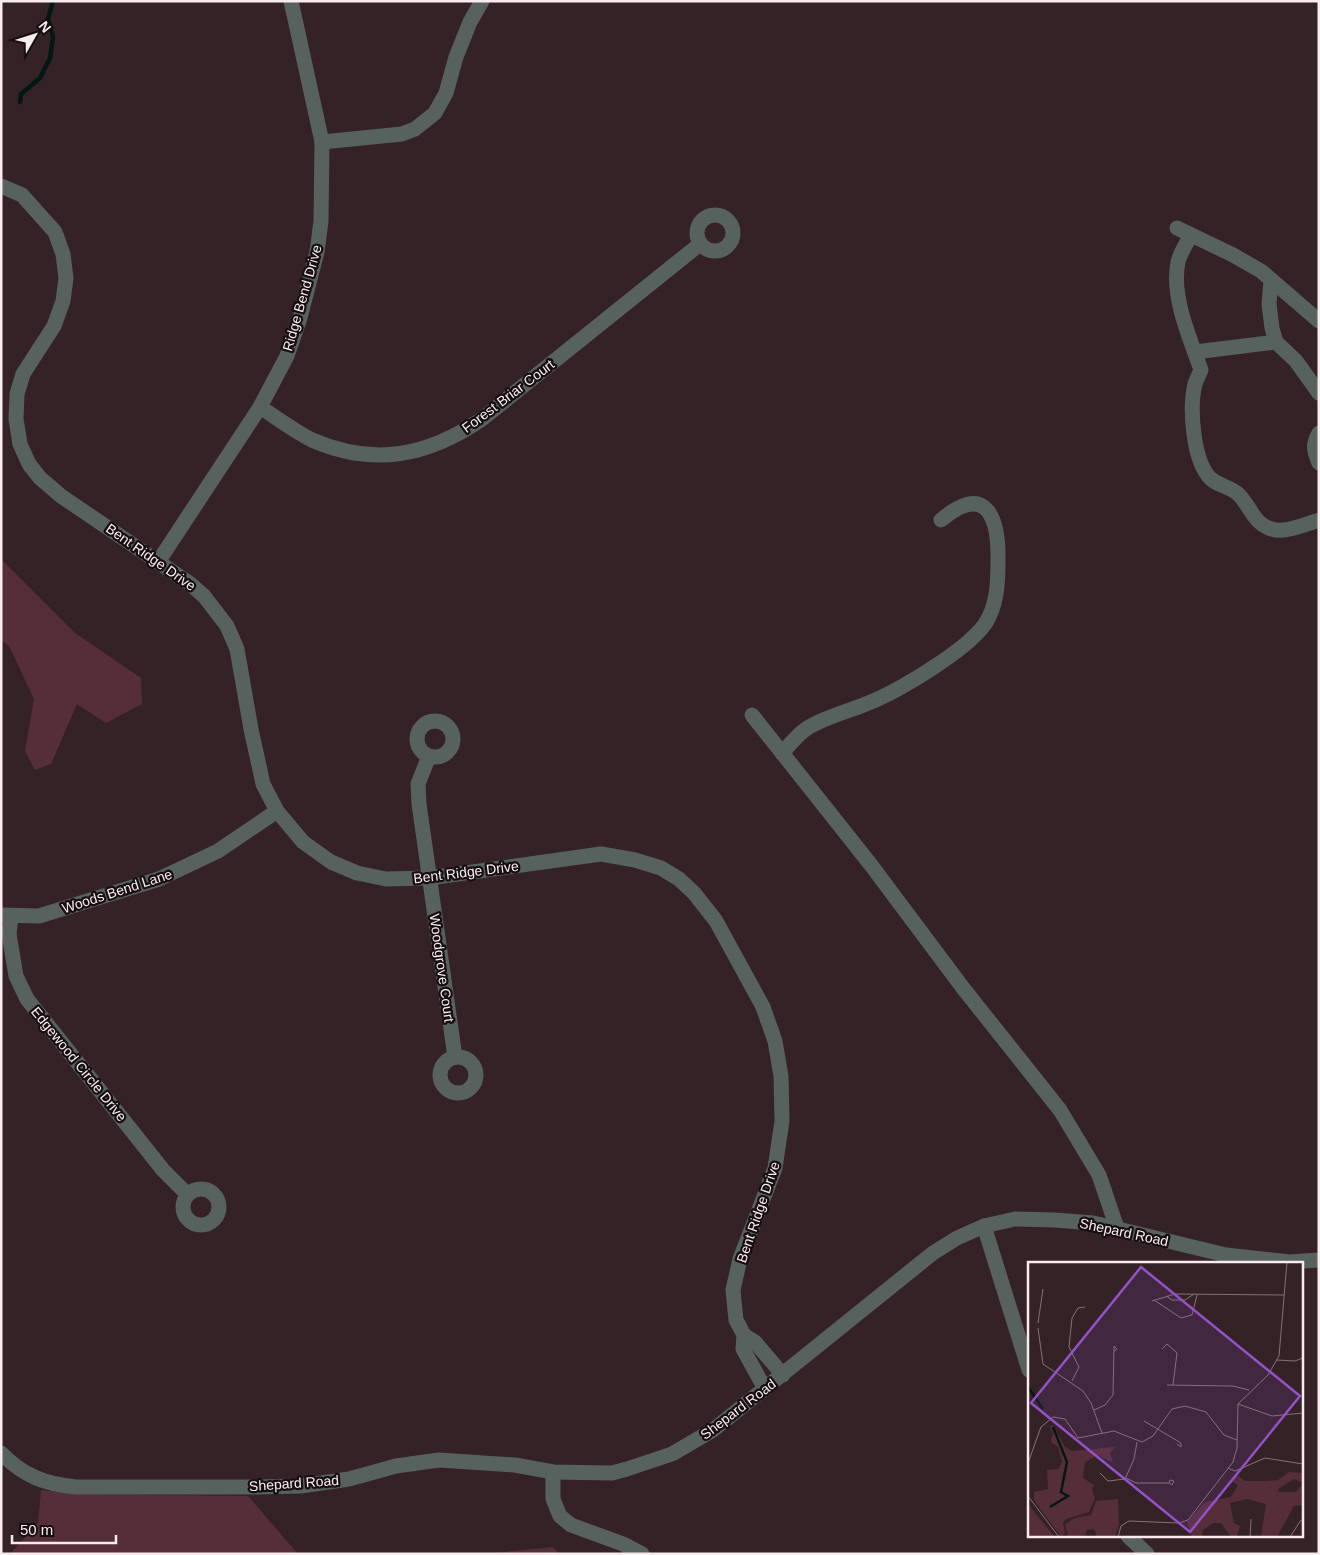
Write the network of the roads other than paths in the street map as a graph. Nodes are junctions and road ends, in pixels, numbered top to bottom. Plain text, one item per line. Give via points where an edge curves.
1 (291, 1) edge
2 (482, 1) edge
3 (322, 142) junction
4 (1, 186) edge
5 (1177, 228) dead end
6 (1191, 235) junction
7 (700, 244) dead end
8 (1271, 280) junction
9 (1319, 321) edge
10 (1276, 342) junction
11 (1195, 352) junction
12 (1319, 393) edge
13 (260, 407) junction
14 (1319, 433) edge
15 (1319, 463) edge
16 (942, 520) dead end
17 (1319, 520) edge
18 (158, 562) junction
19 (752, 715) dead end
20 (782, 753) junction
21 (429, 756) dead end
22 (277, 811) junction
23 (429, 878) junction
24 (6, 916) edge
25 (455, 1057) dead end
26 (187, 1194) dead end
27 (984, 1226) junction
28 (1117, 1228) junction
29 (1319, 1260) edge
30 (744, 1335) junction
31 (1028, 1367) edge
32 (782, 1375) junction
33 (765, 1389) junction
34 (1, 1453) edge
35 (553, 1472) junction
36 (1130, 1538) edge
37 (642, 1554) edge
38 (1147, 1554) edge

1 - 3 street, Ridge Bend Drive
2 - 3 street via 470,22 446,93 435,113 415,129 402,134
3 - 13 street, Ridge Bend Drive via 318,252 287,356
4 - 18 street, Bent Ridge Drive via 22,195 55,232 63,254 66,278 63,301 54,326 23,374 17,394 20,444 40,478 61,496
5 - 6 street
6 - 8 street via 1233,255
6 - 11 street via 1178,260 1176,281 1182,315
7 - 13 street, Forest Briar Court via 482,418 438,444 390,455 339,449 311,439
8 - 9 street
8 - 10 street via 1268,304
10 - 11 street
10 - 12 street via 1296,361
11 - 17 street via 1201,370 1195,384 1193,439 1205,472 1224,488 1238,494 1259,523 1269,530 1282,531
13 - 18 street, Ridge Bend Drive
14 - 15 street via 1314,441
16 - 20 street via 970,504 983,506 994,520 999,550 998,584 992,610 985,623 964,644 922,673 886,695 807,728
18 - 22 street, Bent Ridge Drive via 204,596 227,626 236,649 263,784
19 - 20 street
20 - 28 street via 1060,1110 1099,1175
21 - 23 street, Woodgrove Court via 418,784 418,804
22 - 23 street, Bent Ridge Drive via 303,842 331,862 357,873 386,879
22 - 24 street, Woods Bend Lane via 218,851 159,879 40,916
23 - 25 street, Woodgrove Court
23 - 30 street, Bent Ridge Drive via 601,854 662,868 694,893 716,921 763,1008 775,1041 781,1076 782,1121 775,1168 740,1259 733,1290 736,1320
24 - 26 street, Edgewood Circle Drive via 16,976 26,999 163,1170
27 - 28 street, Shepard Road via 1015,1219 1093,1222
27 - 31 street
27 - 32 street, Shepard Road via 932,1253
28 - 29 street, Shepard Road via 1226,1255 1289,1262
30 - 32 street, Bent Ridge Drive via 755,1342
30 - 33 street, Bent Ridge Drive via 743,1349
32 - 33 street, Shepard Road
33 - 35 street, Shepard Road via 713,1430 672,1454 612,1473
34 - 35 street, Shepard Road via 31,1477 76,1487 301,1486 439,1460 515,1465
35 - 37 street via 552,1499 560,1516 571,1524
36 - 38 street

